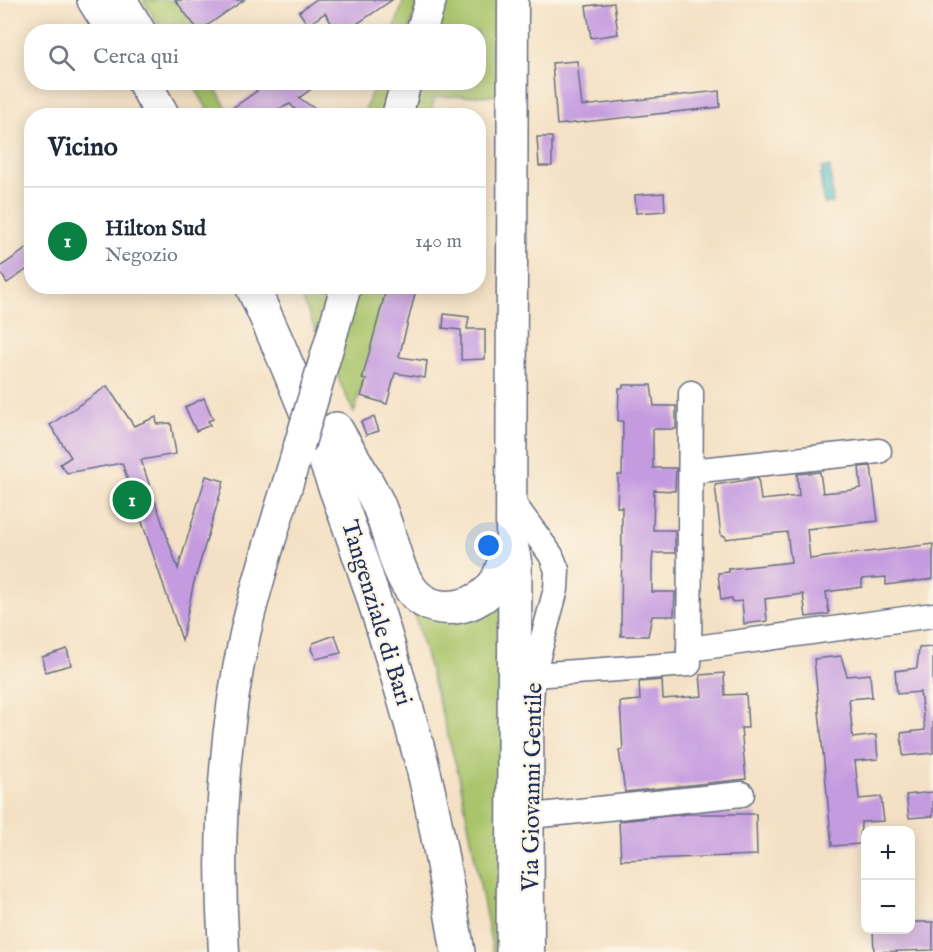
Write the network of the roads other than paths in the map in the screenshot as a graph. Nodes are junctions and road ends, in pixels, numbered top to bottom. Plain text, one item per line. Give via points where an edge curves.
1 (94, 0) edge
2 (120, 0) edge
3 (431, 0) edge
4 (513, 0) edge
5 (109, 24) edge
6 (134, 24) edge
7 (424, 24) edge
8 (148, 90) edge
9 (174, 90) edge
10 (404, 90) edge
11 (159, 108) edge
12 (184, 108) edge
13 (399, 108) edge
14 (255, 294) edge
15 (281, 294) edge
16 (344, 294) edge
17 (691, 393) dead end
18 (336, 429) junction
19 (879, 451) dead end
20 (691, 471) junction
21 (511, 500) junction
22 (511, 543) junction
23 (551, 555) junction
24 (933, 615) edge
25 (689, 649) junction
26 (533, 675) junction
27 (742, 794) dead end
28 (531, 816) junction
29 (224, 952) edge
30 (458, 952) edge
31 (480, 952) edge
32 (513, 952) edge
33 (532, 952) edge

1 - 5 highway
2 - 6 highway
3 - 7 main road
4 - 21 main road
8 - 11 highway
9 - 12 highway
10 - 13 main road
14 - 30 highway, Tangenziale di Bari via 316,436 360,553 421,762
15 - 18 highway, Tangenziale di Bari
16 - 29 main road, bridge via 246,633 228,731 220,834
17 - 20 street
18 - 22 highway via 378,503 406,581 427,604 460,607 481,597 496,582
18 - 31 highway, Tangenziale di Bari via 409,641 465,867
19 - 20 street
20 - 25 street
21 - 22 main road
21 - 23 street
22 - 23 street via 531,545
22 - 32 highway via 515,564
23 - 26 street, Via Giovanni Gentile via 557,570 556,589
24 - 25 street
25 - 26 street via 688,664
26 - 28 street, Via Giovanni Gentile
27 - 28 street
28 - 33 street, Via Giovanni Gentile

